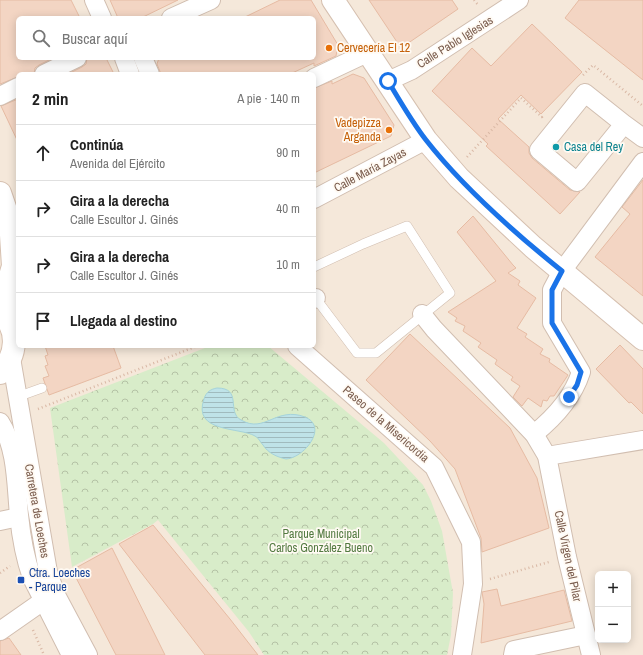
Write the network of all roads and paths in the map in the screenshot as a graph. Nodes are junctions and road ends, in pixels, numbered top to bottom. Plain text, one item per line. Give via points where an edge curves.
1 (94, 0) edge
2 (211, 0) edge
3 (333, 0) edge
4 (519, 0) edge
5 (101, 16) edge
6 (175, 16) edge
7 (368, 53) junction
8 (73, 60) edge
9 (125, 60) edge
10 (144, 60) edge
11 (48, 72) edge
12 (129, 72) edge
13 (149, 72) edge
14 (316, 77) edge
15 (578, 80) dead end
16 (388, 81) junction
17 (16, 88) edge
18 (0, 96) edge
19 (643, 106) edge
20 (547, 111) dead end
21 (635, 132) edge
22 (426, 140) junction
23 (643, 162) edge
24 (459, 178) junction
25 (0, 193) edge
26 (316, 198) edge
27 (0, 224) edge
28 (0, 231) edge
29 (316, 266) edge
30 (562, 271) junction
31 (316, 299) edge
32 (422, 314) junction
33 (4, 317) edge
34 (643, 339) edge
35 (192, 348) edge
36 (299, 348) edge
37 (6, 366) edge
38 (42, 388) dead end
39 (17, 397) junction
40 (20, 414) junction
41 (0, 422) edge
42 (534, 434) junction
43 (643, 440) edge
44 (546, 456) junction
45 (19, 517) junction
46 (0, 521) edge
47 (567, 557) junction
48 (473, 584) junction
49 (43, 601) junction
50 (26, 613) junction
51 (0, 631) edge
52 (586, 635) junction
53 (44, 655) edge
54 (71, 655) edge
55 (88, 655) edge
56 (462, 655) edge
57 (513, 655) edge
58 (591, 655) edge

1 - 5 street
2 - 6 street
3 - 7 street
4 - 16 street, Calle Pablo Iglesias via 418,66
7 - 14 street
7 - 16 street
8 - 11 street
9 - 12 street
10 - 13 street
15 - 19 path via 593,65
16 - 22 street
17 - 18 street
20 - 24 path via 542,117 521,98 464,161
21 - 21 street via 577,182 539,150 585,93
22 - 24 street
22 - 26 street, Calle María Zayas
23 - 30 street
24 - 30 street via 532,247
25 - 33 street via 10,222 13,266
27 - 28 street
29 - 32 lane via 407,226 450,293
30 - 34 street
30 - 42 street via 552,290 552,323 581,372 577,385 569,397 549,422
31 - 32 lane via 357,352 376,353
32 - 42 street, Calle Virgen del Pilar
33 - 37 street via 15,340
35 - 40 path via 43,408
36 - 48 street, Paseo de la Misericordia via 434,467 471,542
37 - 39 street, Carretera de Loeches
38 - 39 lane
39 - 40 street, Carretera de Loeches
40 - 55 street, Carretera de Loeches via 48,572 56,595
41 - 45 street, Carretera de Loeches via 9,442
42 - 44 street, Calle Virgen del Pilar
43 - 44 street
44 - 47 street, Calle Virgen del Pilar
45 - 46 street
45 - 49 street, Carretera de Loeches via 28,567
47 - 48 path
47 - 52 street, Calle Virgen del Pilar
48 - 56 street, Paseo de la Misericordia
49 - 50 street
49 - 54 street, Carretera de Loeches
50 - 51 street
50 - 53 path
52 - 57 street via 514,650
52 - 58 street, Calle Virgen del Pilar

